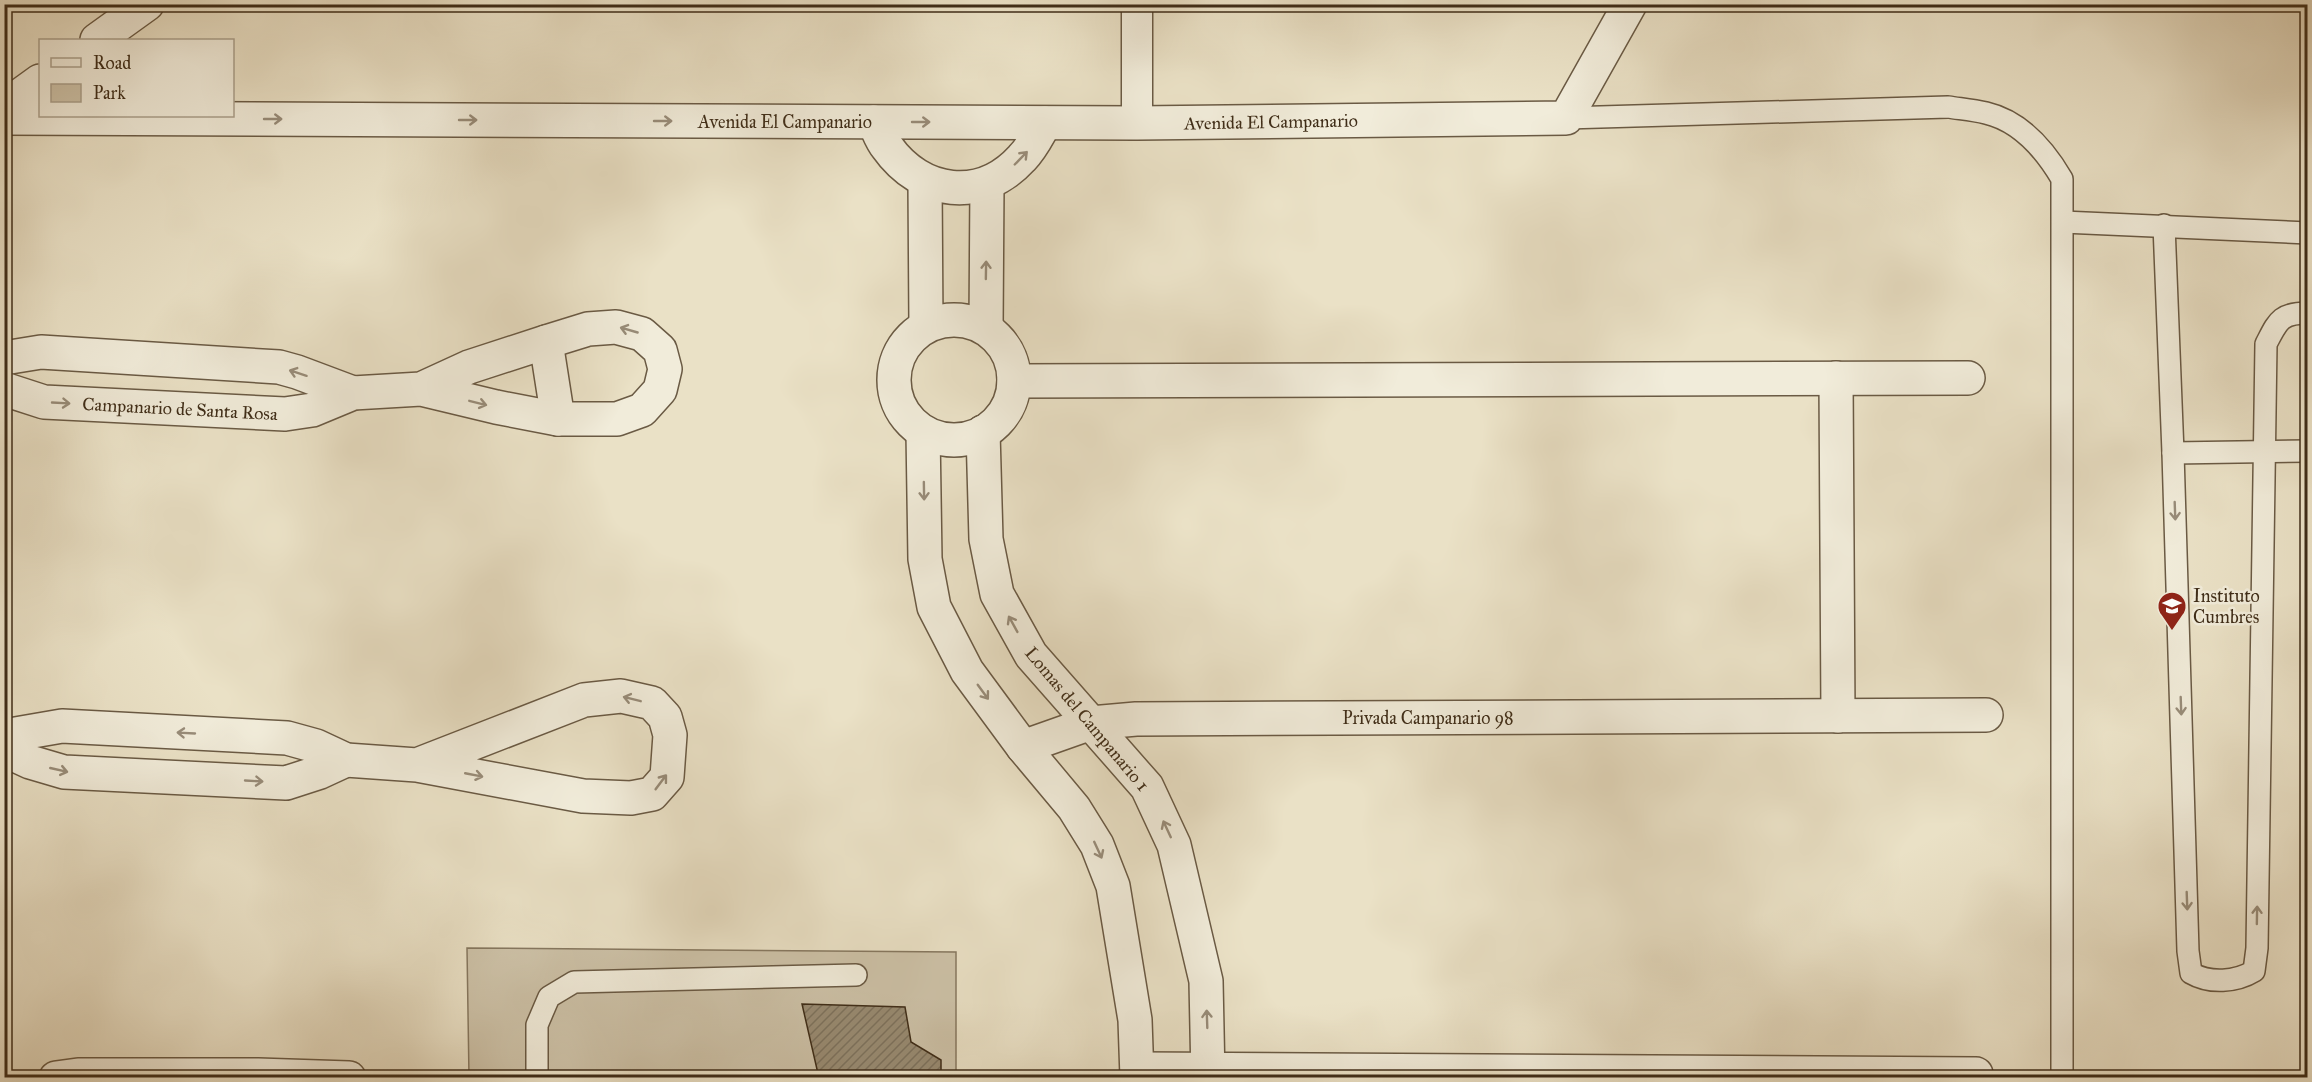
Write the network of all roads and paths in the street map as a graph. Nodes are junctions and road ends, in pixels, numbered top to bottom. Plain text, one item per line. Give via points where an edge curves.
1 (147, 4) edge
2 (1137, 4) edge
3 (1630, 4) edge
4 (98, 39) edge
5 (39, 82) edge
6 (4, 107) edge
7 (4, 118) edge
8 (1566, 118) junction
9 (874, 122) junction
10 (1045, 123) junction
11 (1137, 123) junction
12 (925, 182) junction
13 (987, 184) junction
14 (2063, 222) junction
15 (2164, 225) junction
16 (2307, 233) edge
17 (2307, 313) edge
18 (926, 326) junction
19 (986, 328) junction
20 (546, 342) junction
21 (4, 358) edge
22 (1836, 378) junction
23 (1968, 378) dead end
24 (1014, 381) junction
25 (4, 389) edge
26 (421, 389) junction
27 (353, 393) junction
28 (558, 419) junction
29 (923, 432) junction
30 (983, 432) junction
31 (2264, 451) junction
32 (2307, 451) edge
33 (2173, 453) junction
34 (1986, 715) dead end
35 (1838, 716) junction
36 (1091, 723) junction
37 (4, 736) edge
38 (1023, 747) junction
39 (4, 750) edge
40 (346, 759) junction
41 (417, 765) junction
42 (856, 975) dead end
43 (1137, 1073) edge
44 (1208, 1074) edge
45 (1976, 1074) dead end
46 (1841, 1075) edge
47 (56, 1077) edge
48 (349, 1077) edge
49 (537, 1077) edge
50 (2062, 1077) edge

1 - 4 street
2 - 11 street
3 - 8 street
5 - 6 street
7 -> 9 street, Avenida El Campanario
8 - 11 street, Avenida El Campanario
8 - 14 lane via 1948,107 1988,113 2031,138 2049,157 2062,179
9 -> 10 street, Avenida El Campanario
9 - 12 street via 886,146 903,166
10 - 11 street, Avenida El Campanario
13 -> 10 street via 1022,159
12 - 13 street via 966,188
12 - 18 street
19 -> 13 street
14 - 15 lane
14 - 50 lane
15 - 16 lane
15 - 33 lane
17 - 31 lane via 2292,313 2278,320 2266,344
18 - 19 street via 946,320 967,320
18 - 29 street via 906,342 895,365 894,391 904,414
19 - 24 street via 1005,348
20 - 26 street, Campanario de Santa Rosa via 469,367
20 - 28 street
28 -> 20 street, Campanario de Santa Rosa via 617,420 642,410 660,390 666,369 660,350 642,334 616,327 588,329
27 -> 21 street, Campanario de Santa Rosa via 279,367 41,352
22 - 23 street
22 - 24 street
22 - 35 street
24 - 30 street via 1010,401 1000,419
25 -> 27 street, Campanario de Santa Rosa via 44,402 285,414 312,410
26 - 27 street, Campanario de Santa Rosa
26 -> 28 street, Campanario de Santa Rosa
29 - 30 street via 953,440
29 -> 38 street via 925,559 934,607 967,671
36 -> 30 street, Lomas del Campanario 1 via 1031,655 997,594 986,539
31 - 32 lane
31 - 33 lane
33 -> 31 lane via 2188,951 2191,973 2203,980 2242,978 2254,971
34 - 35 street, Privada Campanario 98
35 - 36 street, Privada Campanario 98 via 1148,719
36 - 38 street, Privada Campanario 98
44 -> 36 street, Lomas del Campanario 1 via 1206,981 1174,845 1147,788
40 -> 37 street via 287,738 62,726
38 -> 43 street via 1074,808 1097,845 1113,886 1134,1020
39 -> 40 street via 64,772 286,783
40 - 41 street
41 -> 41 street via 583,796 631,798 652,794 667,777 670,735 665,717 652,704 621,696 584,700
42 - 49 lane via 574,982 549,997 537,1025
43 - 44 street
44 - 46 street
45 - 46 street
47 - 48 street

